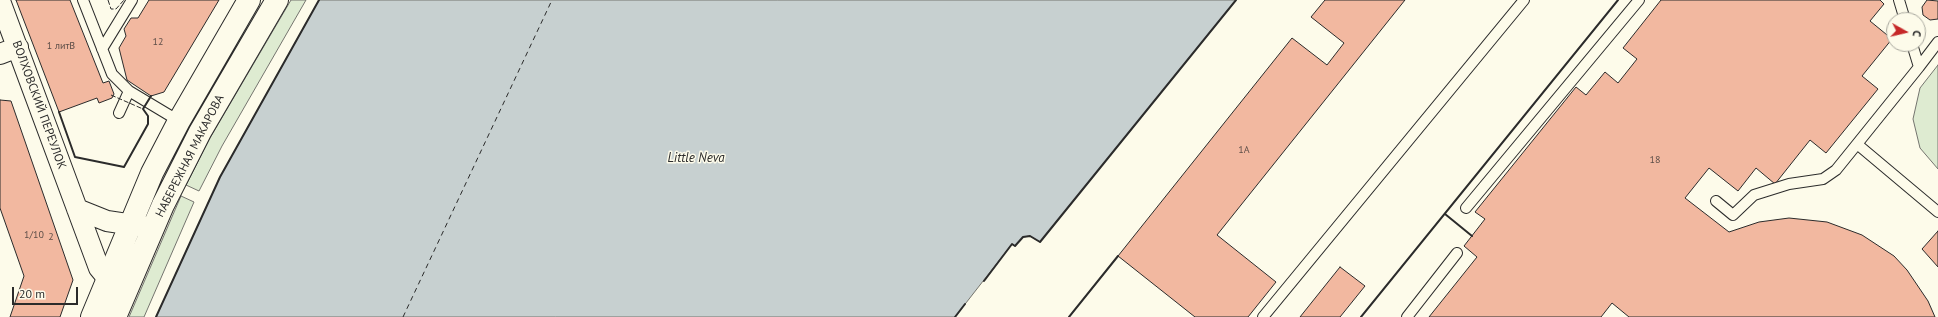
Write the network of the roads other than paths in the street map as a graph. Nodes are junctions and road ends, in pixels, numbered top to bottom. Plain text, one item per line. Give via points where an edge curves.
1 (84, 0) edge
2 (132, 0) edge
3 (249, 0) edge
4 (277, 0) edge
5 (1524, 0) edge
6 (1639, 0) edge
7 (1899, 0) edge
8 (0, 1) edge
9 (1903, 12) edge
10 (1938, 42) edge
11 (102, 49) junction
12 (9, 50) edge
13 (1914, 52) edge
14 (1919, 67) junction
15 (129, 91) junction
16 (119, 113) dead end
17 (179, 121) junction
18 (1857, 144) junction
19 (1716, 201) dead end
20 (1466, 208) dead end
21 (77, 210) junction
22 (1938, 212) edge
23 (130, 225) junction
24 (154, 228) junction
25 (1457, 253) dead end
26 (108, 279) junction
27 (92, 317) edge
28 (115, 317) edge
29 (1263, 317) edge
30 (1407, 317) edge

1 - 11 lane
2 - 11 lane
3 - 17 main road, НАБЕРЕЖНАЯ МАКАРОВА
4 - 24 main road, НАБЕРЕЖНАЯ МАКАРОВА via 200,132
5 - 29 lane
6 - 20 lane
7 - 9 lane
8 - 12 street, ВОЛХОВСКИЙ ПЕРЕУЛОК
10 - 14 lane
11 - 15 lane via 112,74
12 - 21 street, ВОЛХОВСКИЙ ПЕРЕУЛОК
13 - 14 lane
14 - 18 lane
15 - 16 lane
15 - 17 lane
17 - 23 main road, НАБЕРЕЖНАЯ МАКАРОВА via 152,173
18 - 19 lane via 1836,170 1823,179 1788,184 1754,196 1734,215
18 - 22 lane
21 - 23 street via 107,221
21 - 26 street, ВОЛХОВСКИЙ ПЕРЕУЛОК via 99,268
23 - 24 street
23 - 26 main road, НАБЕРЕЖНАЯ МАКАРОВА
24 - 28 main road, НАБЕРЕЖНАЯ МАКАРОВА
25 - 30 lane
26 - 27 main road, НАБЕРЕЖНАЯ МАКАРОВА

